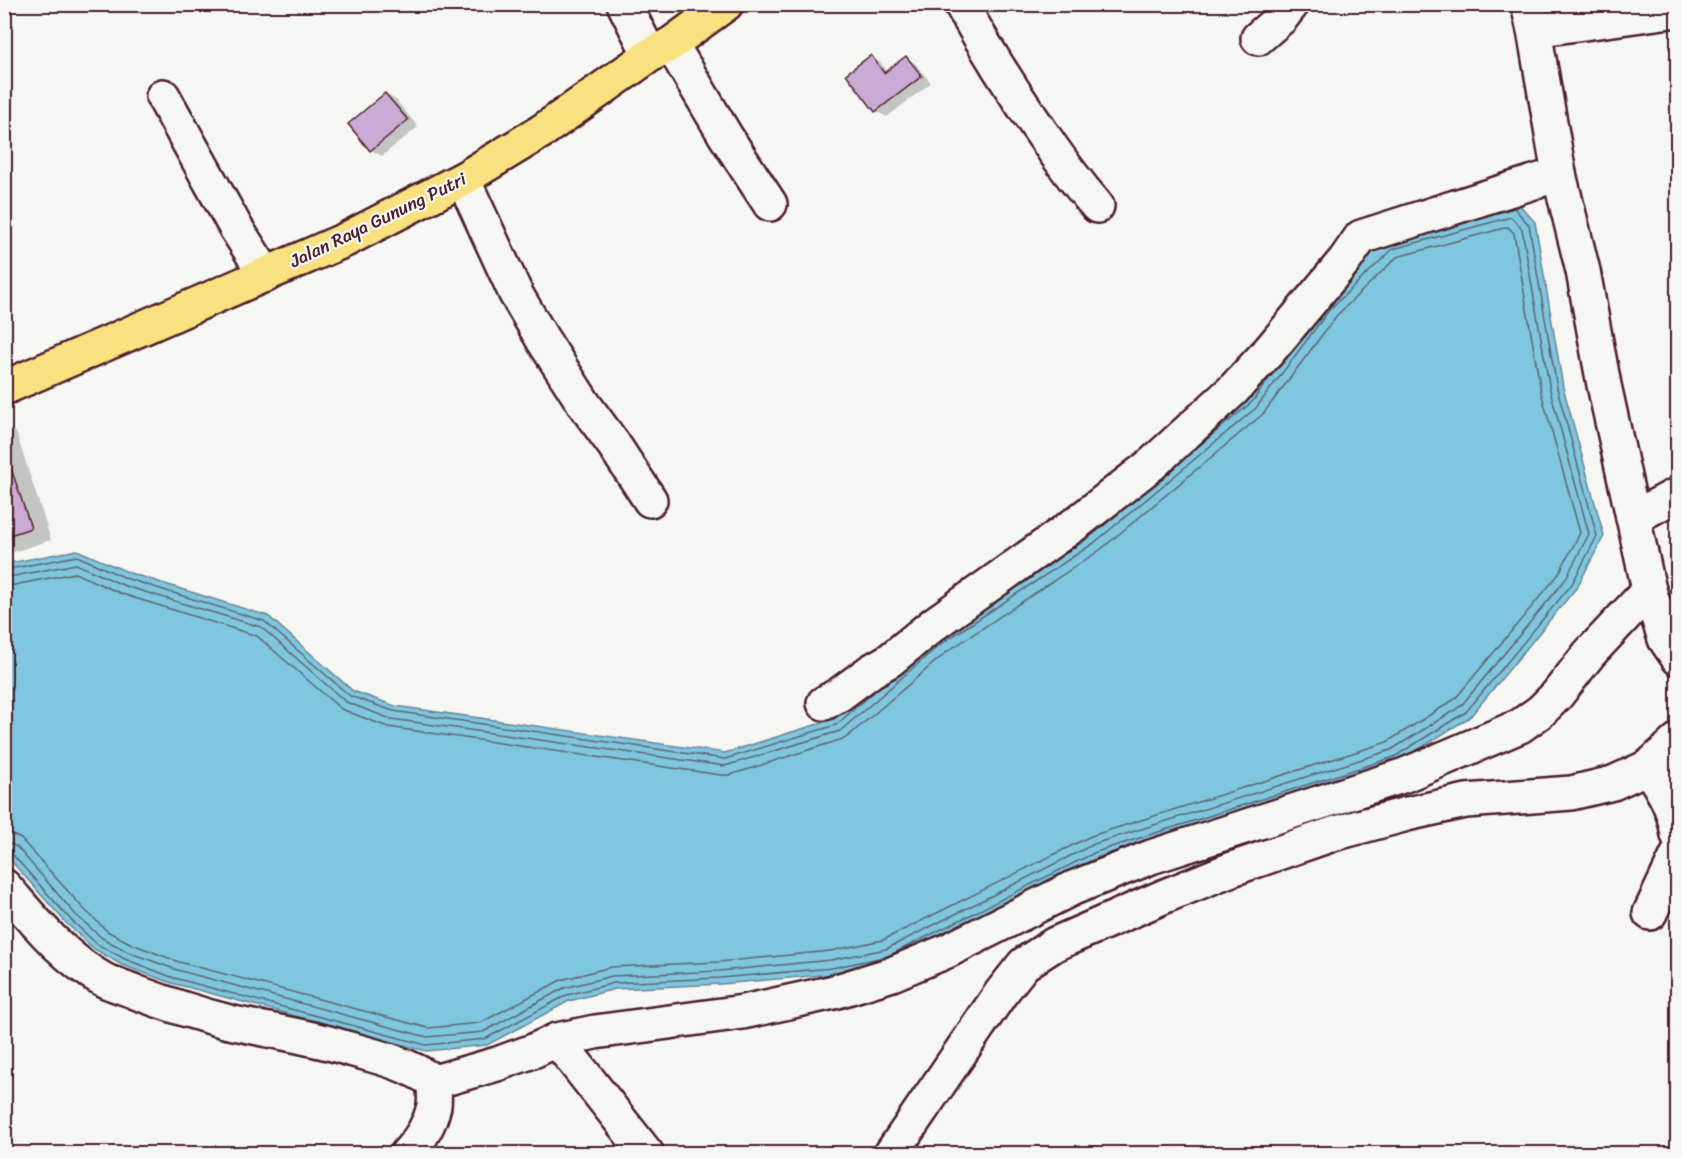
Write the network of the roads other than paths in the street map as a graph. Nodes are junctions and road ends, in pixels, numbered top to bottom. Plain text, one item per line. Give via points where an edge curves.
1 (624, 4) edge
2 (726, 4) edge
3 (961, 4) edge
4 (1292, 4) edge
5 (1677, 10) edge
6 (1531, 17) edge
7 (1258, 38) dead end
8 (660, 49) junction
9 (163, 96) dead end
10 (1559, 174) junction
11 (463, 179) junction
12 (770, 204) dead end
13 (1097, 206) dead end
14 (266, 275) junction
15 (5, 386) edge
16 (1677, 494) edge
17 (650, 500) dead end
18 (1633, 518) junction
19 (1649, 590) junction
20 (1673, 646) edge
21 (824, 703) dead end
22 (1677, 740) edge
23 (1648, 767) junction
24 (1677, 835) edge
25 (1677, 854) edge
26 (4, 886) edge
27 (1650, 913) dead end
28 (557, 1040) junction
29 (434, 1082) junction
30 (407, 1154) edge
31 (647, 1154) edge
32 (891, 1154) edge

1 - 8 street
2 - 8 main road, Jalan Raya Gunung Putri
3 - 13 street via 1024,108
4 - 7 street
5 - 6 street
6 - 10 street
8 - 11 main road, Jalan Raya Gunung Putri via 542,131
8 - 12 street via 725,135
9 - 14 street
10 - 18 street via 1583,271
10 - 21 street via 1361,237 1233,390 1152,464 890,660
11 - 14 main road, Jalan Raya Gunung Putri via 345,240
11 - 17 street via 516,294
14 - 15 main road, Jalan Raya Gunung Putri
16 - 18 street
18 - 19 street
19 - 20 street
19 - 28 street via 1541,711 1520,726 1405,776 1151,857 1073,888 947,951 834,992 743,1012
22 - 23 street
23 - 24 street via 1667,796
23 - 32 street via 1612,783 1571,793 1466,801 1334,834 1232,869 1055,944 1024,964 1001,993
25 - 27 street
26 - 29 street via 48,936 104,980 198,1013 381,1058
28 - 29 street via 497,1064
28 - 31 street
29 - 30 street via 434,1106 428,1124

